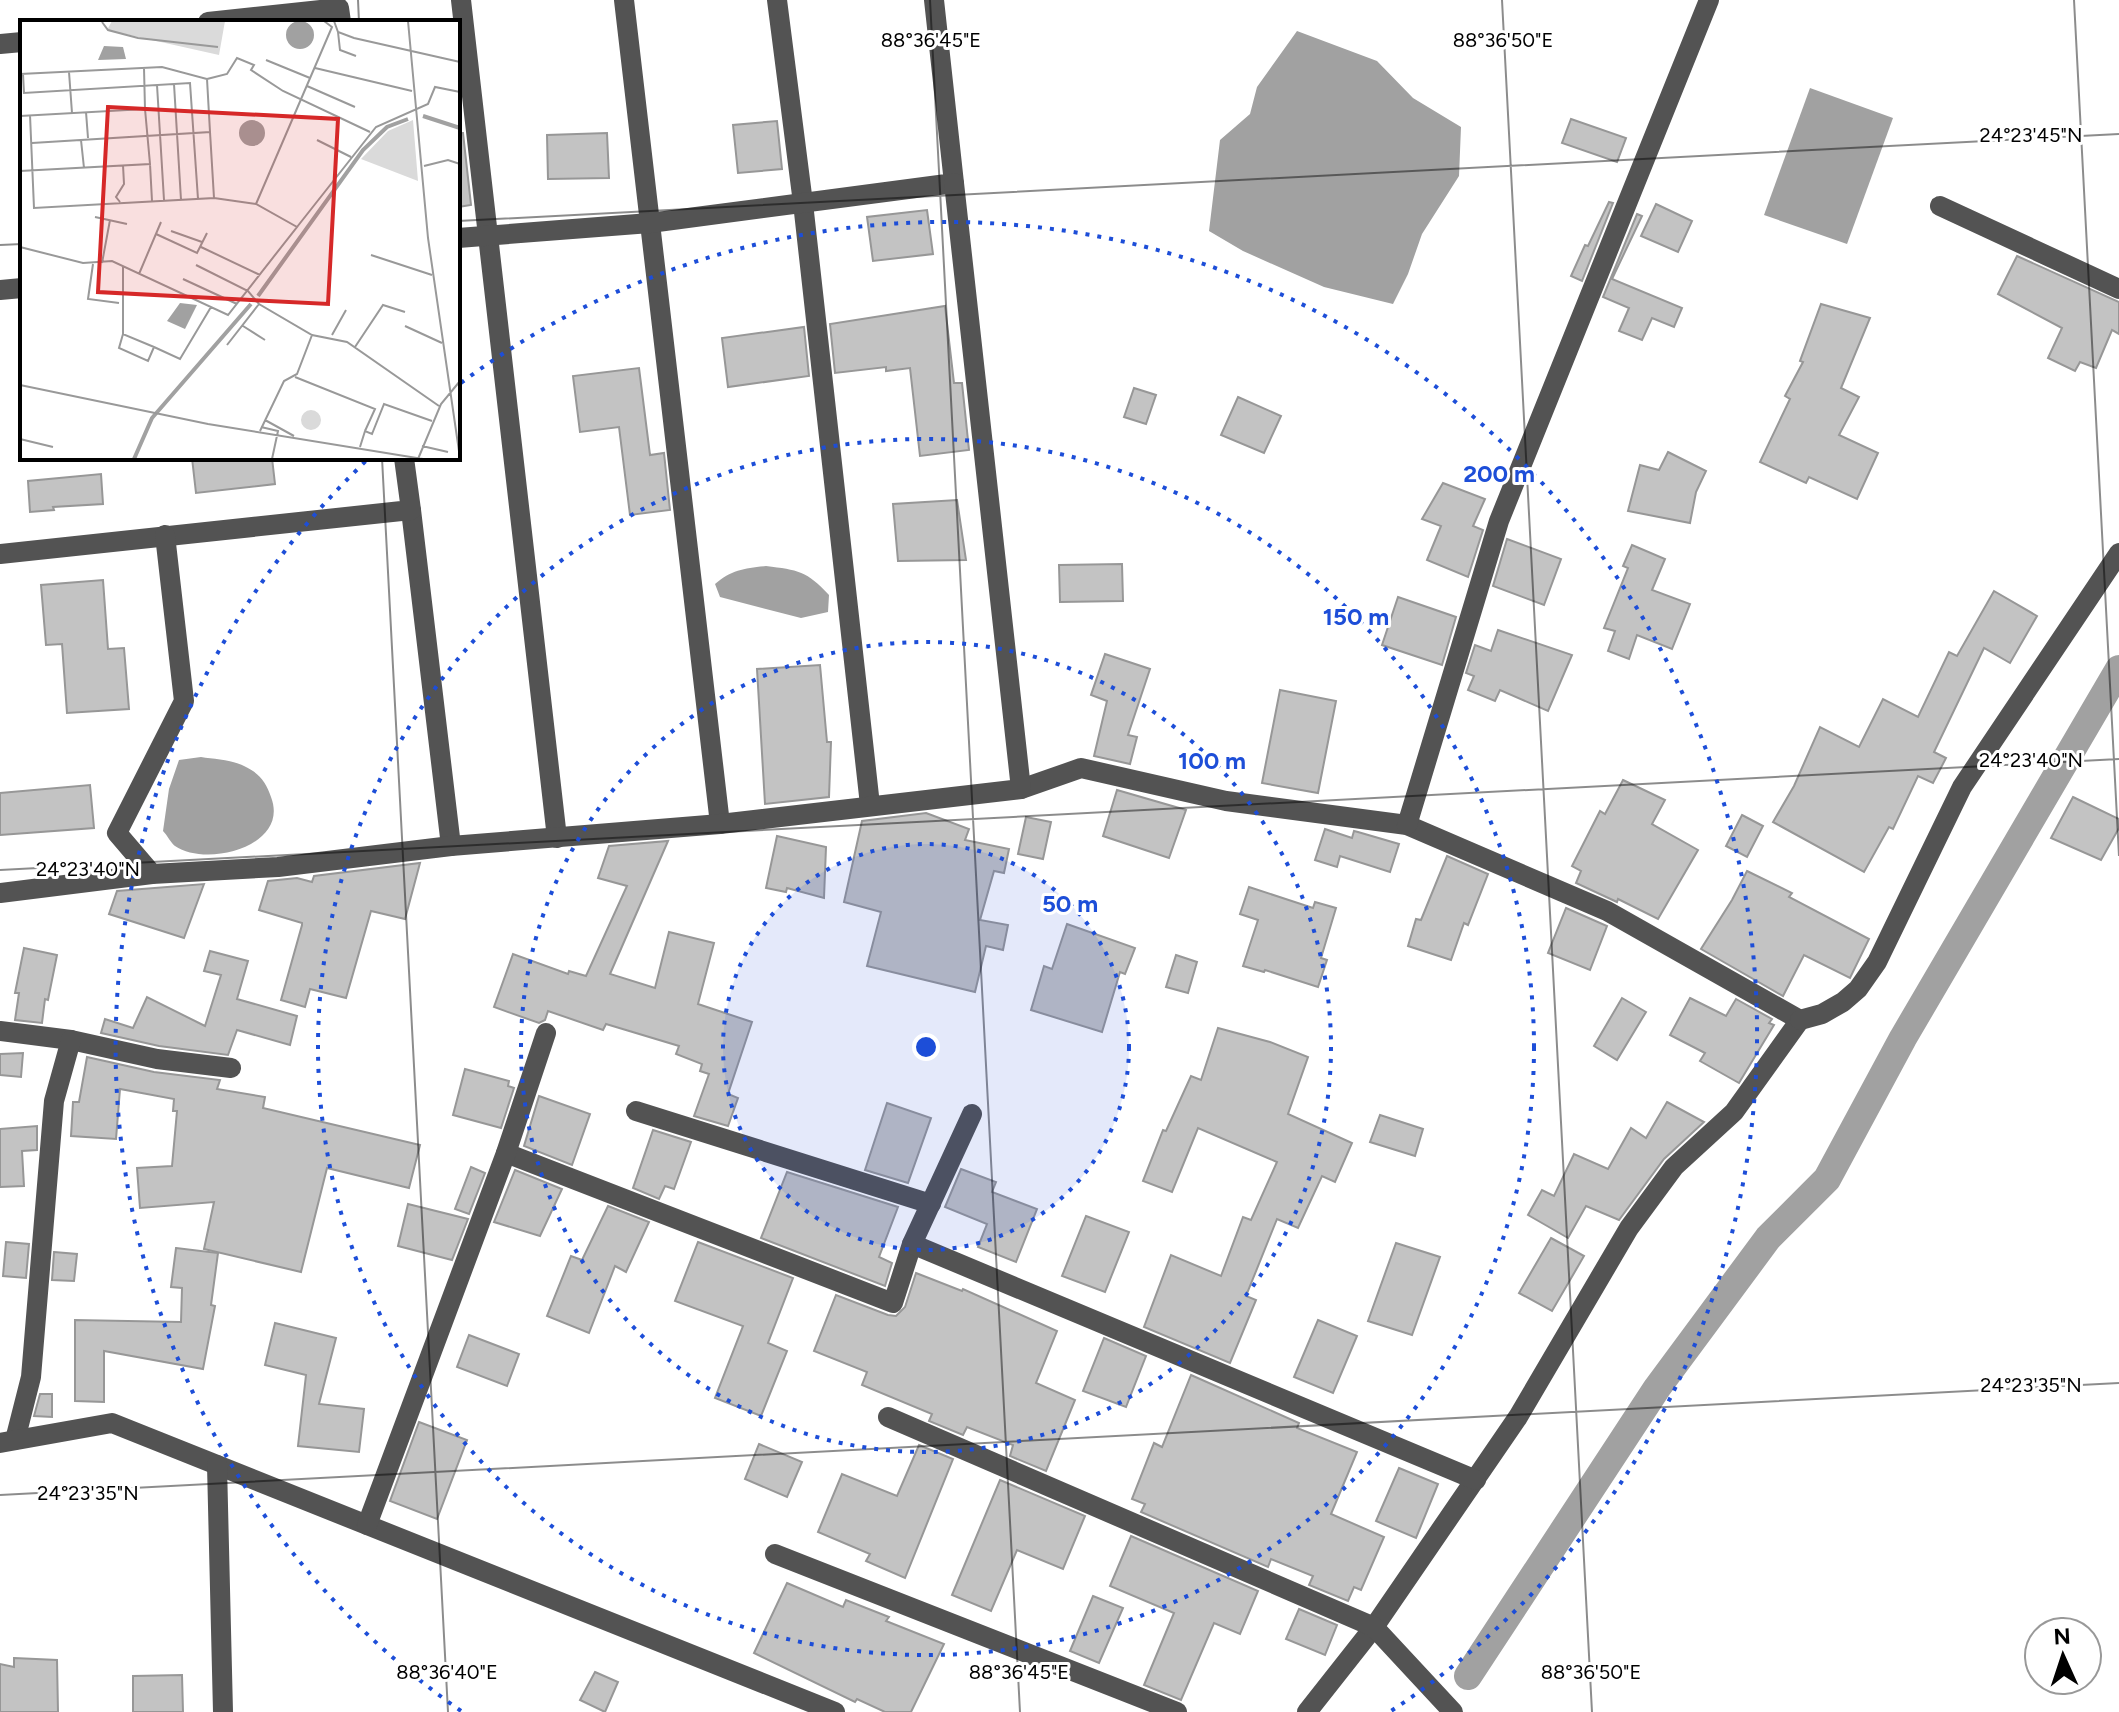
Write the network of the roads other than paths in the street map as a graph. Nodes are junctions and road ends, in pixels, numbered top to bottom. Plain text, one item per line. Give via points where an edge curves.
1 (461, 0) edge
2 (624, 0) edge
3 (777, 0) edge
4 (934, 0) edge
5 (1709, 0) edge
6 (339, 10) edge
7 (230, 20) edge
8 (20, 42) edge
9 (0, 44) edge
10 (954, 183) junction
11 (803, 203) junction
12 (1940, 206) dead end
13 (650, 223) junction
14 (488, 235) junction
15 (460, 238) edge
16 (20, 288) edge
17 (2119, 289) edge
18 (0, 290) edge
19 (404, 460) edge
20 (411, 510) junction
21 (165, 535) junction
22 (2119, 553) edge
23 (0, 554) edge
24 (1021, 789) junction
25 (870, 805) junction
26 (720, 824) junction
27 (1407, 825) junction
28 (557, 838) junction
29 (451, 846) junction
30 (152, 874) junction
31 (0, 893) edge
32 (1800, 1020) junction
33 (0, 1031) edge
34 (546, 1033) dead end
35 (71, 1040) junction
36 (231, 1068) dead end
37 (636, 1111) dead end
38 (972, 1114) dead end
39 (506, 1153) junction
40 (931, 1204) junction
41 (912, 1244) junction
42 (888, 1417) dead end
43 (8, 1442) edge
44 (217, 1465) junction
45 (1476, 1480) junction
46 (367, 1525) junction
47 (775, 1554) dead end
48 (1374, 1627) junction
49 (223, 1712) edge
50 (835, 1712) edge
51 (1177, 1712) edge
52 (1307, 1712) edge
53 (1453, 1712) edge

1 - 14 street
2 - 13 street
3 - 11 street
4 - 10 street
5 - 27 street via 1499,521
6 - 7 street
8 - 9 street
10 - 11 street
10 - 24 street
11 - 13 street
11 - 25 street
12 - 17 street
13 - 14 street
13 - 26 street
14 - 15 street
14 - 28 street
16 - 18 street
19 - 20 street
20 - 21 street
20 - 29 street
21 - 23 street
21 - 30 street via 184,701 117,833
22 - 32 street via 1962,787 1877,962 1843,1002
24 - 25 street
24 - 27 street via 1081,768 1226,801
25 - 26 street
26 - 28 street
27 - 32 street via 1607,911
28 - 29 street
29 - 30 street via 278,867
30 - 31 street
32 - 45 street via 1734,1112 1674,1167 1629,1228
33 - 35 street
34 - 39 street
35 - 36 street
35 - 43 street via 54,1101 31,1377
37 - 40 street
38 - 40 street
39 - 41 street via 893,1303
39 - 46 street
40 - 41 street
41 - 45 street
42 - 48 street
43 - 44 street via 112,1423
44 - 46 street
44 - 49 street
45 - 48 street
46 - 50 street
47 - 51 street
48 - 52 street
48 - 53 street

